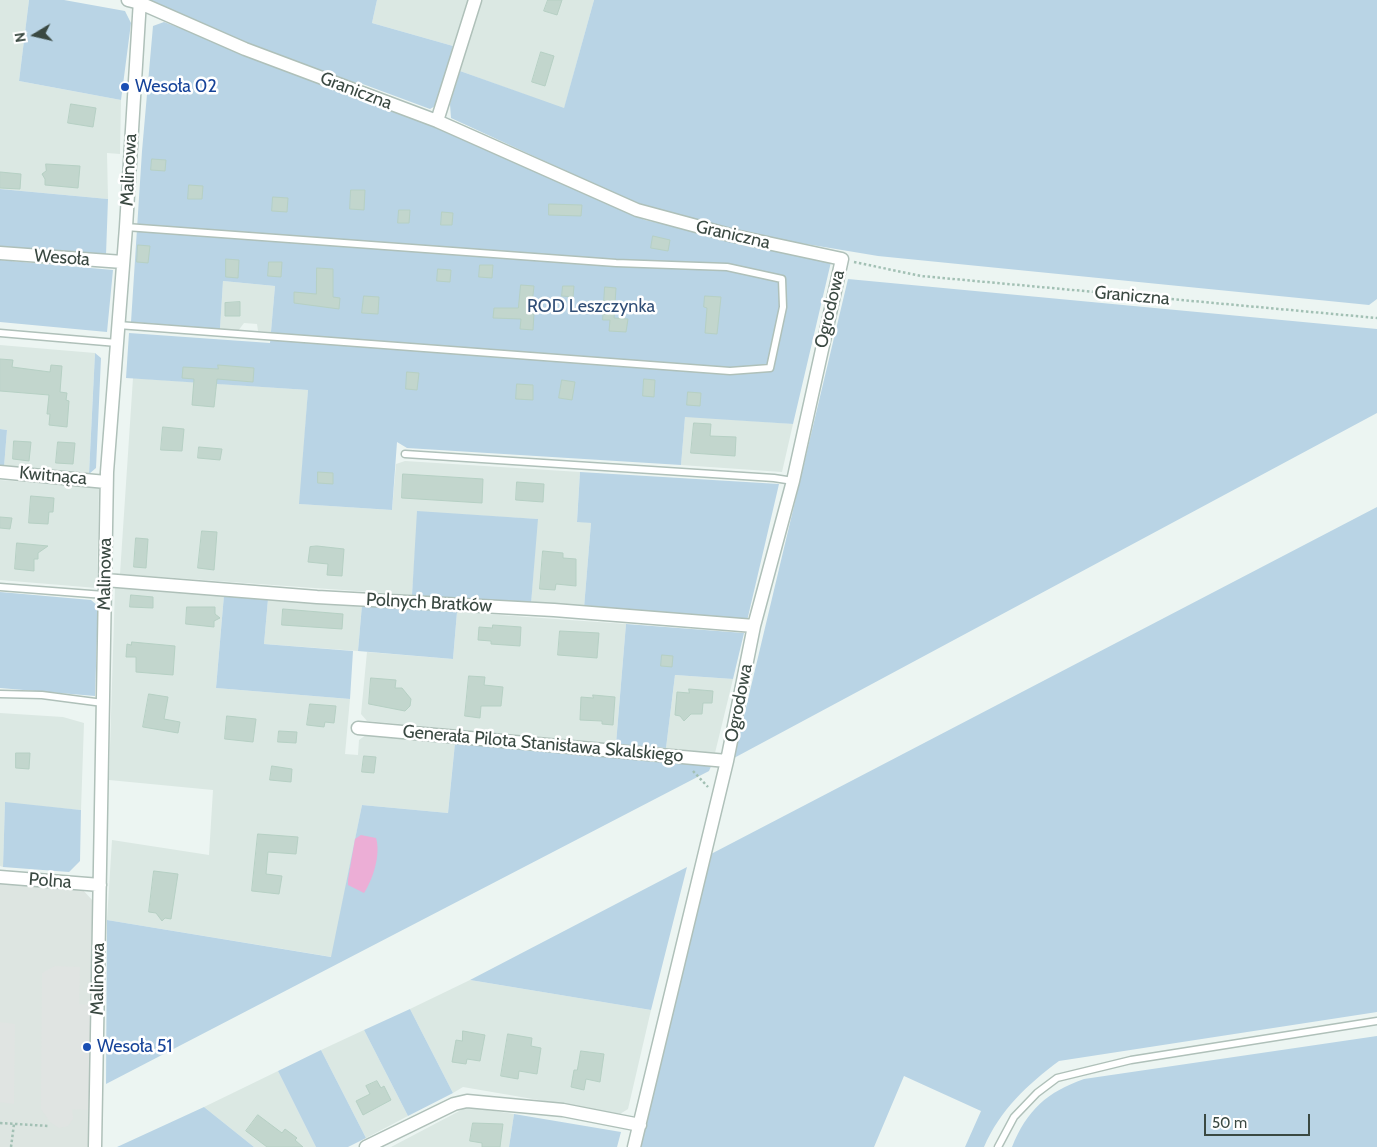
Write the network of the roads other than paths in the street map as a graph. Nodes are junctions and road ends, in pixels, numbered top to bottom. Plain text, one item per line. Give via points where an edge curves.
1 (475, 0) edge
2 (136, 1) edge
3 (437, 121) junction
4 (126, 227) junction
5 (0, 253) edge
6 (842, 259) joint
7 (123, 262) junction
8 (118, 325) junction
9 (0, 333) edge
10 (117, 343) junction
11 (404, 454) dead end
12 (0, 472) edge
13 (793, 481) junction
14 (106, 482) junction
15 (104, 580) junction
16 (0, 587) edge
17 (104, 595) junction
18 (754, 626) junction
19 (0, 694) edge
20 (103, 703) junction
21 (358, 728) dead end
22 (727, 761) junction
23 (0, 877) edge
24 (100, 885) junction
25 (1377, 1021) edge
26 (640, 1126) junction
27 (95, 1147) edge
28 (366, 1147) edge
29 (634, 1147) edge
30 (998, 1147) edge

1 - 3 street
2 - 3 street, Graniczna via 245,49
2 - 4 street, Malinowa
3 - 6 street, Graniczna via 637,210 730,235
4 - 7 street, Malinowa
4 - 8 lane via 606,262 727,267 782,279 783,307 770,368 730,370
5 - 7 street, Wesoła
6 - 13 street, Ogrodowa
7 - 8 street, Malinowa
8 - 10 street, Malinowa
9 - 10 lane
10 - 14 street, Malinowa
11 - 13 lane
12 - 14 street, Kwitnąca
13 - 18 street, Ogrodowa
14 - 15 street, Malinowa
15 - 17 street, Malinowa
15 - 18 street, Polnych Bratków
16 - 17 lane
17 - 20 street, Malinowa
18 - 22 street, Ogrodowa
19 - 20 lane via 42,695
20 - 24 street, Malinowa
21 - 22 street, Generała Pilota Stanisława Skalskiego
22 - 26 street, Ogrodowa
23 - 24 street, Polna
24 - 27 street, Malinowa
25 - 30 lane via 1131,1060 1057,1078 1014,1117
26 - 28 street via 563,1110 467,1101 454,1104
26 - 29 street, Ogrodowa

